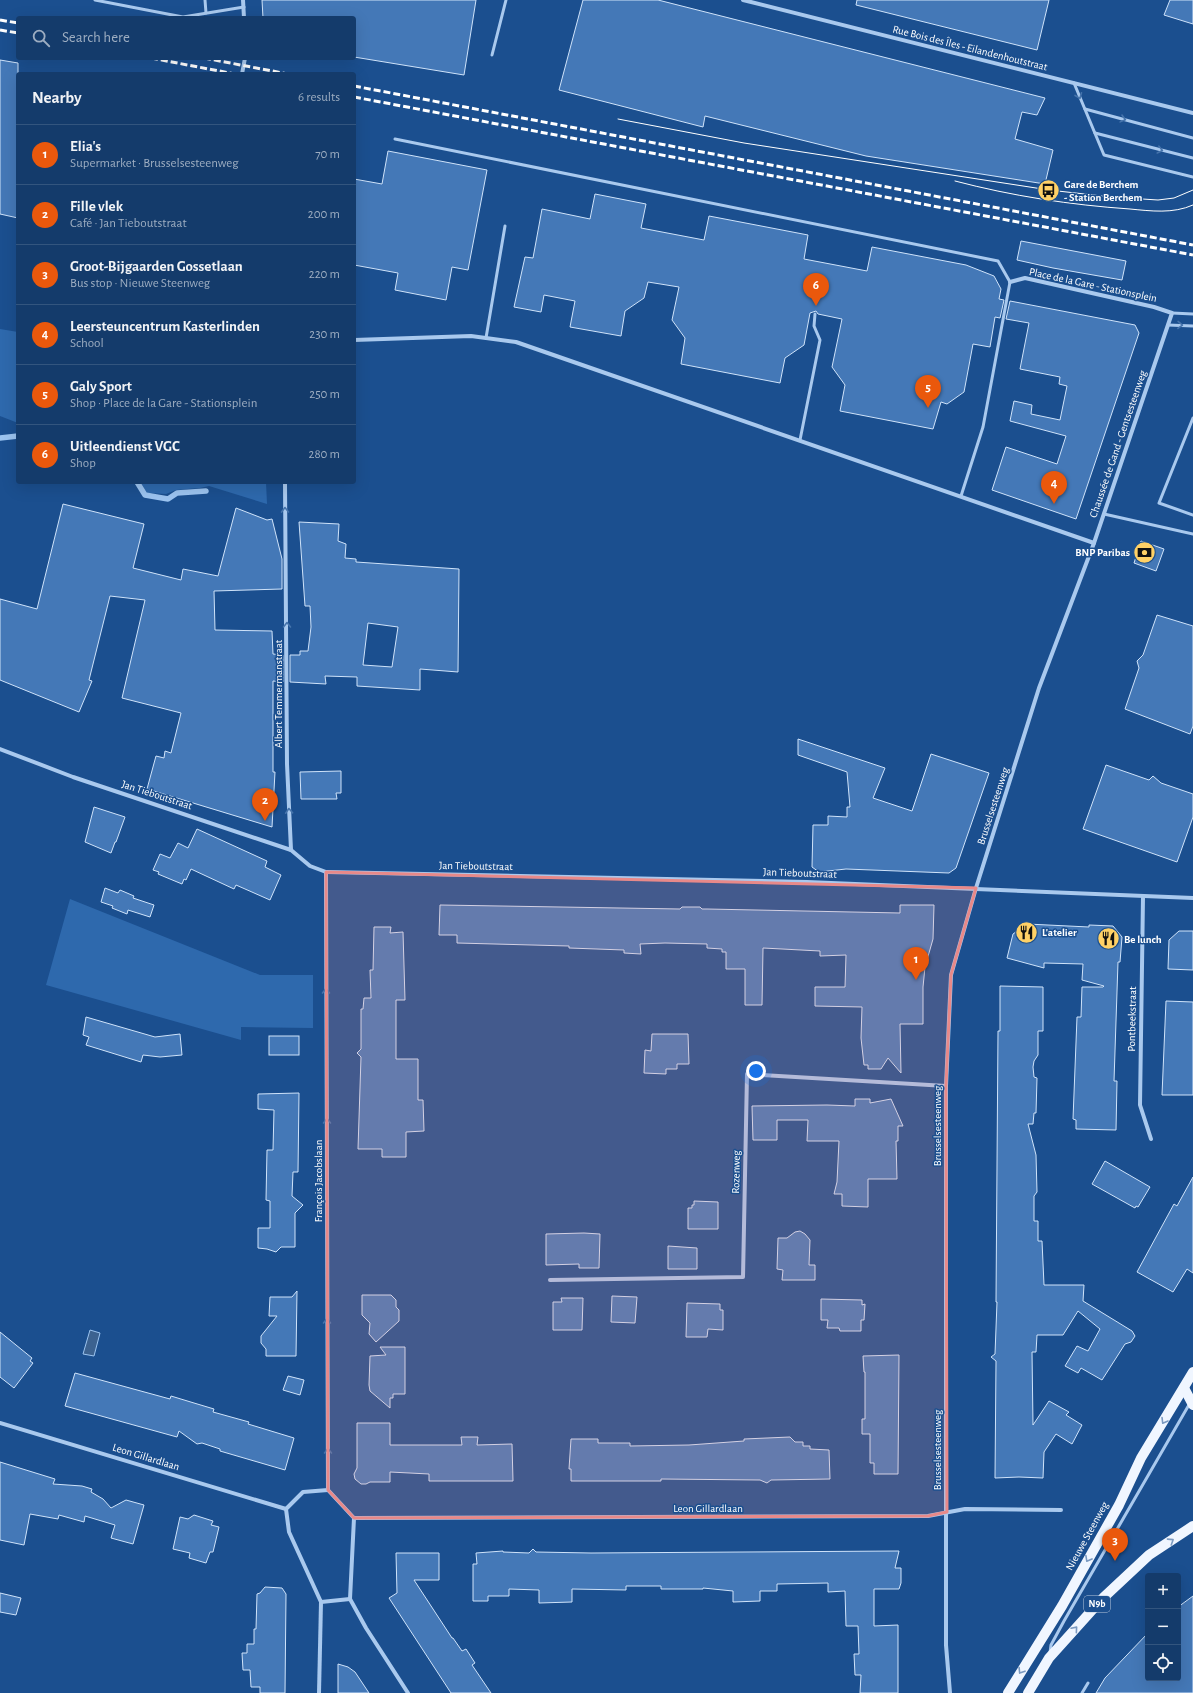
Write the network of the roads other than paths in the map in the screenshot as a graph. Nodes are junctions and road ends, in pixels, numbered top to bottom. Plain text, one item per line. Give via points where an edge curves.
1 (95, 0) edge
2 (205, 0) edge
3 (243, 0) edge
4 (506, 0) edge
5 (743, 0) edge
6 (244, 7) junction
7 (206, 13) junction
8 (178, 16) edge
9 (189, 16) edge
10 (244, 16) edge
11 (492, 55) dead end
12 (244, 60) edge
13 (242, 72) edge
14 (1074, 83) junction
15 (1085, 109) junction
16 (1193, 113) edge
17 (1095, 133) junction
18 (1193, 138) edge
19 (395, 139) dead end
20 (1193, 158) edge
21 (1193, 177) edge
22 (505, 226) dead end
23 (1010, 282) junction
24 (1172, 313) junction
25 (816, 314) dead end
26 (1193, 314) edge
27 (1168, 325) junction
28 (1193, 326) edge
29 (486, 338) junction
30 (356, 340) edge
31 (1193, 418) edge
32 (800, 440) junction
33 (285, 484) edge
34 (961, 496) junction
35 (1104, 514) junction
36 (1193, 515) edge
37 (1193, 534) edge
38 (1094, 543) junction
39 (1080, 579) joint
40 (0, 749) edge
41 (291, 850) junction
42 (326, 872) junction
43 (976, 888) junction
44 (1143, 897) junction
45 (1193, 898) edge
46 (946, 1086) junction
47 (1151, 1139) dead end
48 (550, 1280) dead end
49 (1193, 1372) edge
50 (1184, 1388) junction
51 (1192, 1401) edge
52 (0, 1423) edge
53 (328, 1490) junction
54 (286, 1509) junction
55 (1061, 1510) dead end
56 (947, 1512) junction
57 (354, 1518) junction
58 (1193, 1526) edge
59 (350, 1599) junction
60 (321, 1602) junction
61 (1049, 1658) junction
62 (1088, 1683) dead end
63 (318, 1693) edge
64 (408, 1693) edge
65 (950, 1693) edge
66 (1008, 1693) edge
67 (1028, 1693) edge
68 (1082, 1693) edge

1 - 8 lane
2 - 7 lane
3 - 6 street
4 - 11 lane
5 - 14 street, Rue Bois des Îles - Eilandenhoutstraat
6 - 7 lane
6 - 10 street
7 - 9 lane
12 - 13 street
14 -> 15 lane
14 - 16 street, Rue Bois des Îles - Eilandenhoutstraat
15 - 17 lane
15 -> 18 lane
17 -> 20 lane
17 - 21 lane via 1104,155
19 - 23 lane via 998,261
22 - 29 lane
23 - 24 street, Place de la Gare - Stationsplein via 1025,278
23 - 34 lane via 983,427
24 - 26 lane
24 - 27 street, Chaussée de Gand - Gentsesteenweg
25 - 32 lane via 814,326 820,340
27 -> 28 lane
27 - 35 street, Chaussée de Gand - Gentsesteenweg
29 - 30 street via 471,336
29 - 32 street via 516,342
31 - 36 lane via 1159,503
32 - 34 street
41 -> 33 street, Albert Temmermanstraat via 287,764
34 - 38 street
35 - 37 lane
35 - 38 street, Chaussée de Gand - Gentsesteenweg
38 - 39 street, Chaussée de Gand - Gentsesteenweg
39 - 43 street, Brusselsesteenweg via 1039,688
40 - 41 street, Jan Tieboutstraat via 73,777
41 - 42 street, Jan Tieboutstraat via 310,866
42 - 43 street, Jan Tieboutstraat
53 -> 42 street, François Jacobslaan
43 - 44 street
43 - 46 street, Brusselsesteenweg via 951,975
44 - 45 street
44 - 47 street, Pontbeekstraat via 1140,1106
46 - 48 street, Rozenweg via 747,1074 743,1277
46 - 56 street, Brusselsesteenweg
49 - 50 main road, Nieuwe Steenweg
50 - 51 main road
50 -> 66 main road, Nieuwe Steenweg via 1141,1458 1119,1505 1062,1606
51 - 61 lane via 1064,1621 1051,1645
52 - 54 street, Leon Gillardlaan
53 - 54 street via 303,1492
53 - 57 street
54 - 60 street via 289,1532
55 - 56 street, Leon Gillardlaan via 965,1509
56 - 57 street, Leon Gillardlaan via 920,1516
56 - 65 street, Brusselsesteenweg via 946,1645
57 - 59 street
61 -> 58 main road, N9b via 1103,1598 1150,1555
59 - 60 street
59 - 64 street
60 - 63 street
61 - 67 main road, N9b
62 - 68 lane

